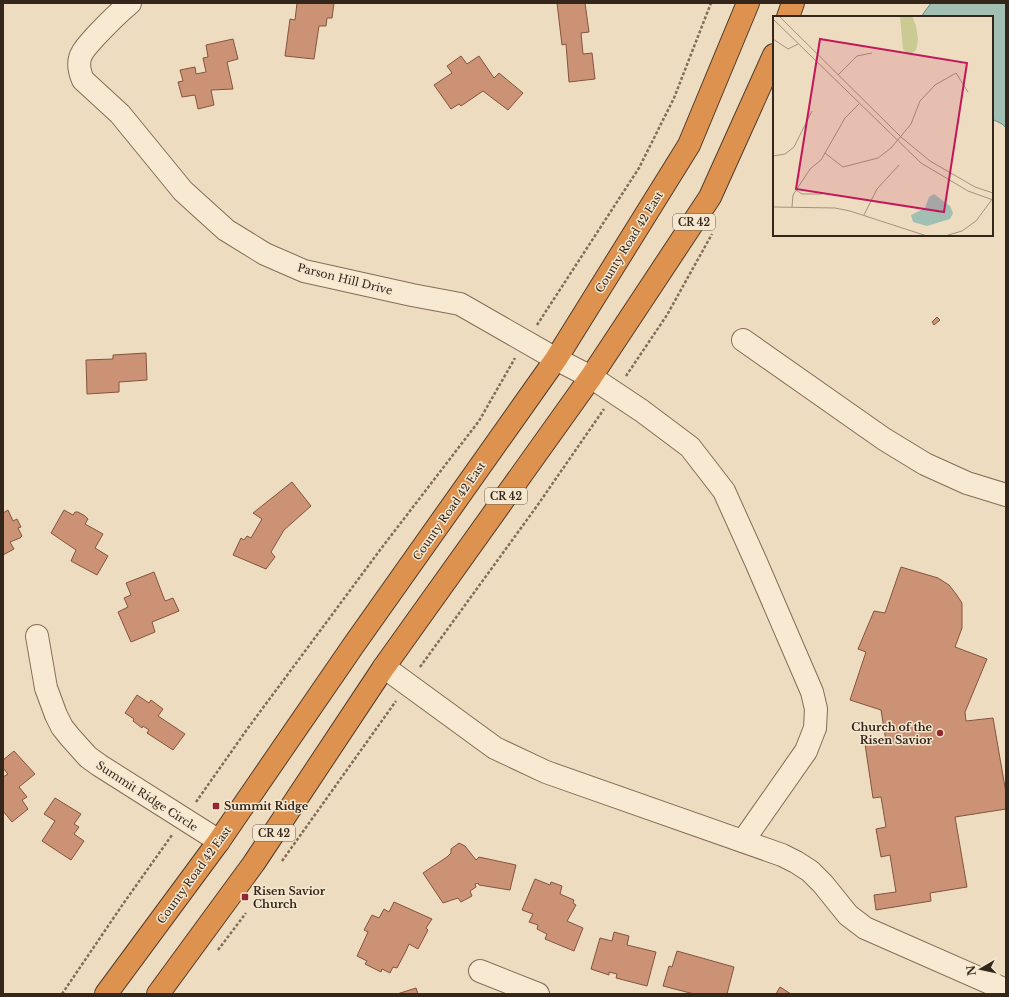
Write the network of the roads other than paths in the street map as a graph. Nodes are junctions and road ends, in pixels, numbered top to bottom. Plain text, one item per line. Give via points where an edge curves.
1 (130, 3) edge
2 (748, 3) edge
3 (793, 3) edge
4 (788, 16) edge
5 (773, 57) edge
6 (743, 340) dead end
7 (556, 359) junction
8 (591, 377) junction
9 (1006, 495) edge
10 (38, 636) dead end
11 (384, 668) junction
12 (219, 841) junction
13 (743, 841) junction
14 (480, 971) dead end
15 (1006, 990) edge
16 (106, 994) edge
17 (158, 994) edge
18 (538, 994) edge

1 - 7 street, Parson Hill Drive via 84,49 79,65 81,74 85,82 120,114 183,191 226,230 265,254 304,271 412,296 460,304
2 - 7 highway, County Road 42 East / CR 42 via 689,145
3 - 4 highway
5 - 8 highway, CR 42 via 710,197
6 - 9 street via 884,439 925,464 966,483
7 - 8 street, Parson Hill Drive
7 - 12 highway, County Road 42 East / CR 42 via 348,652
8 - 11 highway, CR 42
8 - 13 street, Parson Hill Drive via 690,447 724,491 812,692 816,709 815,728 806,751
10 - 12 street, Summit Ridge Circle via 46,688 59,721 70,737 99,765
11 - 13 street via 495,748 546,772
11 - 17 highway, CR 42 via 254,863
12 - 16 highway, County Road 42 East / CR 42
13 - 15 street via 782,855 810,871 848,915 865,928
14 - 18 street

